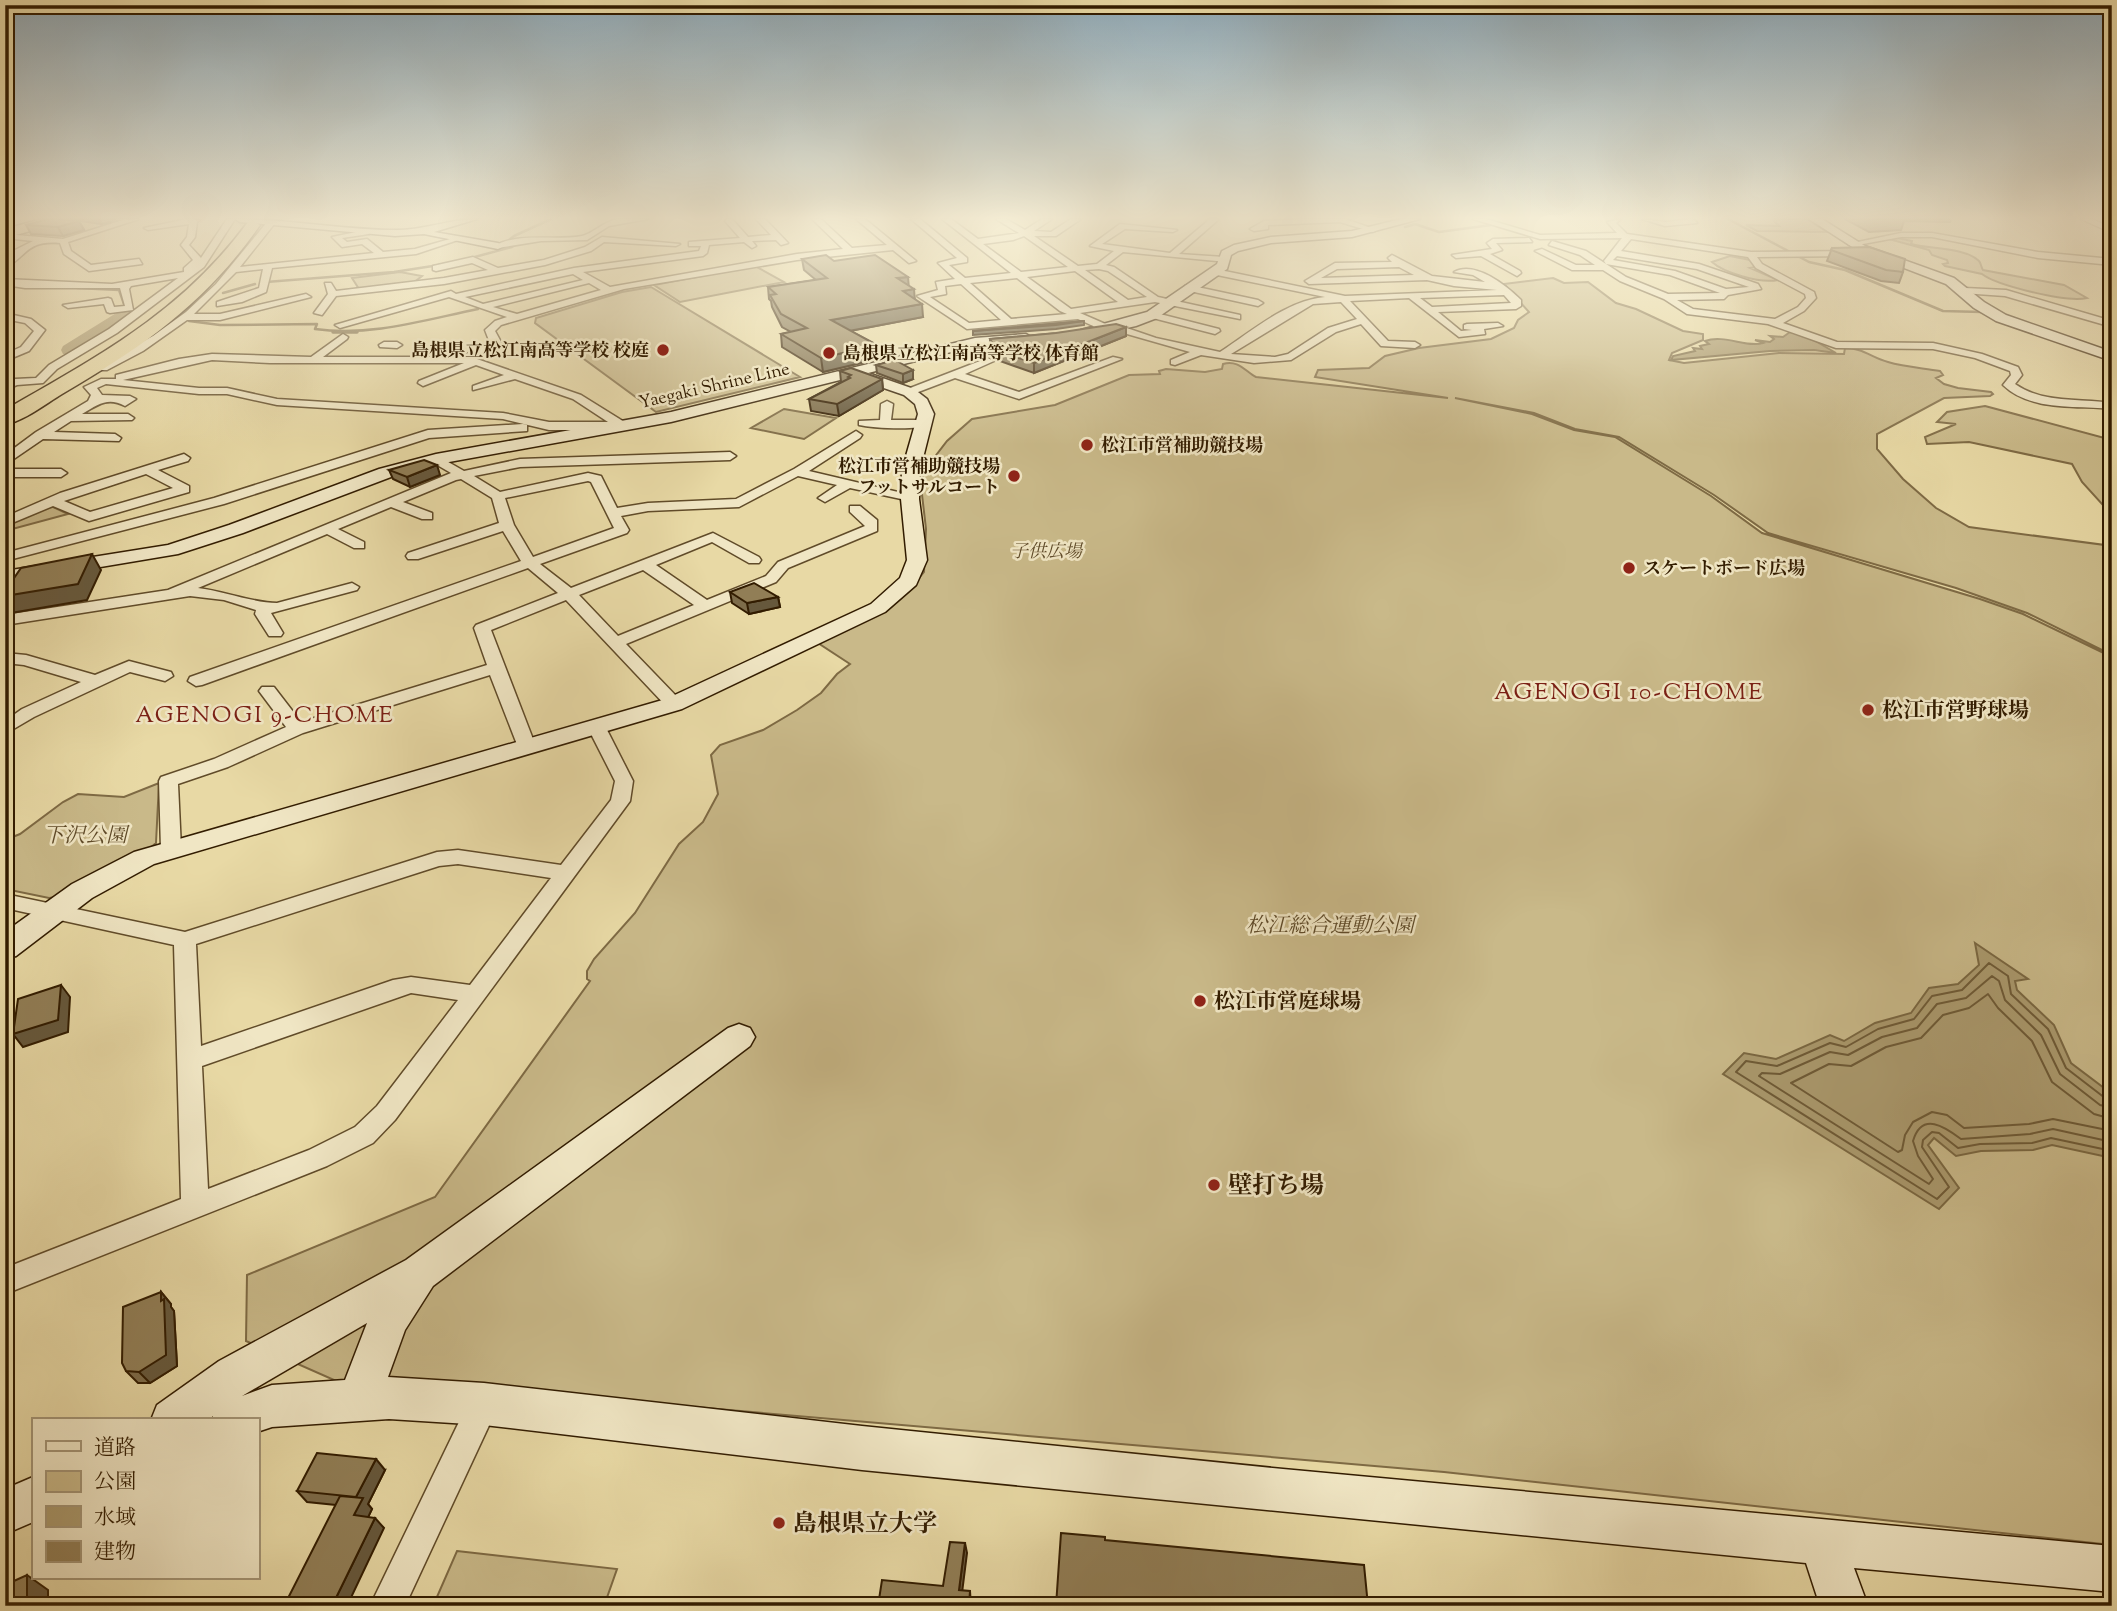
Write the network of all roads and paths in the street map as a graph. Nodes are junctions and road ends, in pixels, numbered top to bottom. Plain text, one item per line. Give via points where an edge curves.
1 (125, 294) edge
2 (172, 294) edge
3 (179, 294) edge
4 (183, 294) edge
5 (188, 294) edge
6 (200, 294) edge
7 (202, 294) edge
8 (252, 294) edge
9 (328, 294) edge
10 (462, 294) edge
11 (535, 294) edge
12 (594, 294) edge
13 (932, 294) edge
14 (976, 294) edge
15 (1046, 294) edge
16 (1113, 294) edge
17 (1139, 294) edge
18 (1180, 294) edge
19 (1217, 294) edge
20 (1322, 294) edge
21 (1438, 294) edge
22 (1510, 294) edge
23 (1662, 294) edge
24 (1810, 294) edge
25 (1968, 294) edge
26 (2011, 294) edge
27 (1411, 295) junction
28 (453, 296) junction
29 (1732, 296) dead end
30 (306, 297) dead end
31 (1667, 297) junction
32 (1342, 298) junction
33 (1172, 301) junction
34 (1126, 303) junction
35 (1258, 303) dead end
36 (68, 305) dead end
37 (198, 305) junction
38 (483, 307) junction
39 (1154, 307) junction
40 (127, 309) junction
41 (142, 310) junction
42 (1430, 310) junction
43 (1069, 312) junction
44 (319, 313) dead end
45 (377, 315) junction
46 (5, 316) edge
47 (1081, 316) junction
48 (186, 317) junction
49 (515, 317) junction
50 (1237, 317) dead end
51 (391, 320) dead end
52 (1364, 321) junction
53 (1772, 322) junction
54 (1009, 323) junction
55 (2112, 324) edge
56 (340, 325) dead end
57 (1498, 326) dead end
58 (1455, 327) dead end
59 (1474, 327) junction
60 (1112, 328) junction
61 (1215, 331) dead end
62 (1068, 335) edge
63 (344, 337) dead end
64 (1043, 337) edge
65 (1155, 339) junction
66 (390, 344) dead end
67 (1415, 345) dead end
68 (956, 347) junction
69 (1199, 352) junction
70 (1917, 352) dead end
71 (1222, 355) junction
72 (5, 358) edge
73 (315, 358) junction
74 (2112, 358) edge
75 (367, 359) junction
76 (462, 360) junction
77 (477, 362) junction
78 (1175, 362) dead end
79 (852, 372) junction
80 (955, 374) junction
81 (516, 375) junction
82 (94, 379) junction
83 (2015, 379) junction
84 (39, 381) junction
85 (8, 383) edge
86 (423, 383) dead end
87 (477, 388) dead end
88 (909, 392) junction
89 (98, 398) junction
90 (5, 401) edge
91 (125, 403) dead end
92 (887, 404) dead end
93 (2112, 406) edge
94 (5, 410) edge
95 (70, 418) junction
96 (128, 418) dead end
97 (5, 419) edge
98 (863, 423) dead end
99 (924, 424) junction
100 (885, 425) junction
101 (549, 426) junction
102 (622, 426) junction
103 (5, 428) edge
104 (40, 435) junction
105 (856, 435) dead end
106 (116, 438) dead end
107 (730, 456) dead end
108 (184, 458) dead end
109 (436, 459) junction
110 (5, 461) edge
111 (146, 470) junction
112 (798, 472) junction
113 (5, 473) edge
114 (61, 473) dead end
115 (462, 475) junction
116 (850, 483) junction
117 (498, 496) junction
118 (825, 498) dead end
119 (910, 499) junction
120 (52, 500) junction
121 (390, 502) junction
122 (855, 509) dead end
123 (613, 513) junction
124 (427, 516) dead end
125 (5, 522) edge
126 (507, 525) junction
127 (326, 528) junction
128 (359, 545) dead end
129 (413, 556) dead end
130 (5, 557) edge
131 (754, 560) dead end
132 (530, 563) junction
133 (645, 564) junction
134 (5, 577) edge
135 (352, 587) dead end
136 (174, 593) junction
137 (569, 594) junction
138 (706, 606) junction
139 (264, 608) junction
140 (5, 620) edge
141 (275, 633) dead end
142 (617, 642) junction
143 (5, 658) edge
144 (496, 668) junction
145 (165, 676) dead end
146 (96, 681) junction
147 (196, 681) dead end
148 (268, 691) dead end
149 (674, 704) junction
150 (597, 728) junction
151 (5, 729) edge
152 (297, 729) junction
153 (527, 747) junction
154 (171, 849) junction
155 (566, 873) junction
156 (5, 901) edge
157 (55, 911) junction
158 (185, 940) junction
159 (5, 948) edge
160 (476, 994) junction
161 (739, 1037) dead end
162 (190, 1060) junction
163 (195, 1205) junction
164 (420, 1273) junction
165 (5, 1281) edge
166 (358, 1400) junction
167 (484, 1404) junction
168 (175, 1418) edge
169 (239, 1418) edge
170 (32, 1499) edge
171 (5, 1512) edge
172 (1822, 1543) junction
173 (2112, 1570) edge
174 (387, 1606) edge
175 (1844, 1606) edge

1 - 40 street
2 - 41 street
3 - 84 highway
4 - 94 highway
5 - 97 highway via 156,324
6 - 82 highway
7 - 37 street
8 - 37 street via 233,302
9 - 44 street
10 - 28 street
11 - 38 street
12 - 49 street
13 - 54 street via 922,296 967,326
14 - 54 street
15 - 43 street
16 - 34 street
17 - 39 street
18 - 33 main road
19 - 35 street
20 - 32 street
21 - 27 street
22 - 42 street via 1516,306
23 - 31 street
24 - 53 street via 1801,309
25 - 74 main road via 2001,317
26 - 55 street
27 - 32 street
27 - 42 street
28 - 38 street
28 - 45 street
29 - 31 street
30 - 48 street via 220,317
31 - 53 street via 1688,312
32 - 52 street
32 - 71 street via 1311,301
33 - 39 main road
33 - 50 street
34 - 39 street
34 - 43 street
36 - 40 street via 108,301 110,310
37 - 48 street
38 - 49 street
39 - 60 main road
39 - 61 street
40 - 41 street
40 - 85 street
41 - 84 street via 53,367
42 - 59 street via 1459,334 1481,332
43 - 47 street
45 - 51 street
45 - 56 street
46 - 72 street via 28,321 40,330 25,349
47 - 54 street
47 - 60 street
48 - 82 street
49 - 76 street via 490,330 495,345
52 - 67 street via 1387,345
52 - 71 street via 1334,328 1291,357
53 - 83 street via 1836,345 1921,345 1968,353 2018,371
57 - 59 street
58 - 59 street
60 - 62 main road
60 - 65 street
63 - 73 street
64 - 68 main road, Yaegaki Shrine Line
65 - 69 street
65 - 80 street via 1019,396
66 - 75 street
68 - 79 main road, Yaegaki Shrine Line
68 - 80 street via 989,361
69 - 71 street
69 - 78 street
70 - 83 street via 1958,358
73 - 75 street
73 - 82 street via 198,358
75 - 76 street
76 - 77 street
77 - 81 street
77 - 86 street
79 - 88 main road
79 - 102 main road, Yaegaki Shrine Line
80 - 88 street
81 - 87 street
81 - 102 street via 577,397
82 - 89 street via 90,387
82 - 101 street via 227,391 278,402 503,416
82 - 103 highway
83 - 93 street via 2010,387 2039,398
84 - 85 street
84 - 90 highway
88 - 99 main road via 925,408
89 - 91 street via 130,399
89 - 95 street
92 - 100 street
95 - 96 street
95 - 104 street
98 - 100 street
99 - 100 street
99 - 119 main road via 911,470
101 - 102 street
101 - 130 street via 428,434 219,501
102 - 109 main road, Yaegaki Shrine Line
104 - 106 street
104 - 110 street
105 - 112 street
107 - 115 street via 520,463
108 - 111 street
109 - 115 street
109 - 134 main road, Yaegaki Shrine Line via 385,472 171,550
111 - 120 street
111 - 120 street via 184,489 89,517
112 - 116 street
112 - 123 street via 739,503
113 - 114 street
115 - 117 street
115 - 121 street
116 - 118 street
116 - 119 street
117 - 123 street via 588,477 596,479
117 - 126 street
119 - 149 street via 917,560 899,591 863,617
120 - 125 street
121 - 124 street
121 - 127 street
122 - 138 street via 872,528 783,565 771,579
123 - 132 street via 622,530
126 - 129 street
126 - 132 street
127 - 128 street
127 - 136 street
131 - 133 street via 713,537
132 - 137 street
132 - 147 street
133 - 137 street
133 - 138 street
135 - 139 street
136 - 139 street via 203,592
136 - 140 street
137 - 142 street
137 - 144 street via 482,628
138 - 142 street
139 - 141 street
142 - 149 street
143 - 146 street
144 - 152 street
144 - 153 street
145 - 146 street via 129,666
146 - 151 street
148 - 152 street
149 - 150 street
150 - 153 street
150 - 155 street via 624,781 624,791
152 - 154 street via 168,781
153 - 154 street
154 - 157 street via 116,871
155 - 158 street via 458,857 437,859
155 - 160 street
156 - 157 street
157 - 158 street
157 - 159 street
158 - 162 street
160 - 162 street via 411,985 393,989
160 - 163 street via 365,1135
161 - 164 street
162 - 163 street
163 - 165 street
164 - 166 street via 389,1319
164 - 168 street via 234,1376
166 - 167 street
166 - 169 street via 272,1406
167 - 172 street via 862,1448
167 - 174 street
170 - 171 street
172 - 173 street
172 - 175 street

